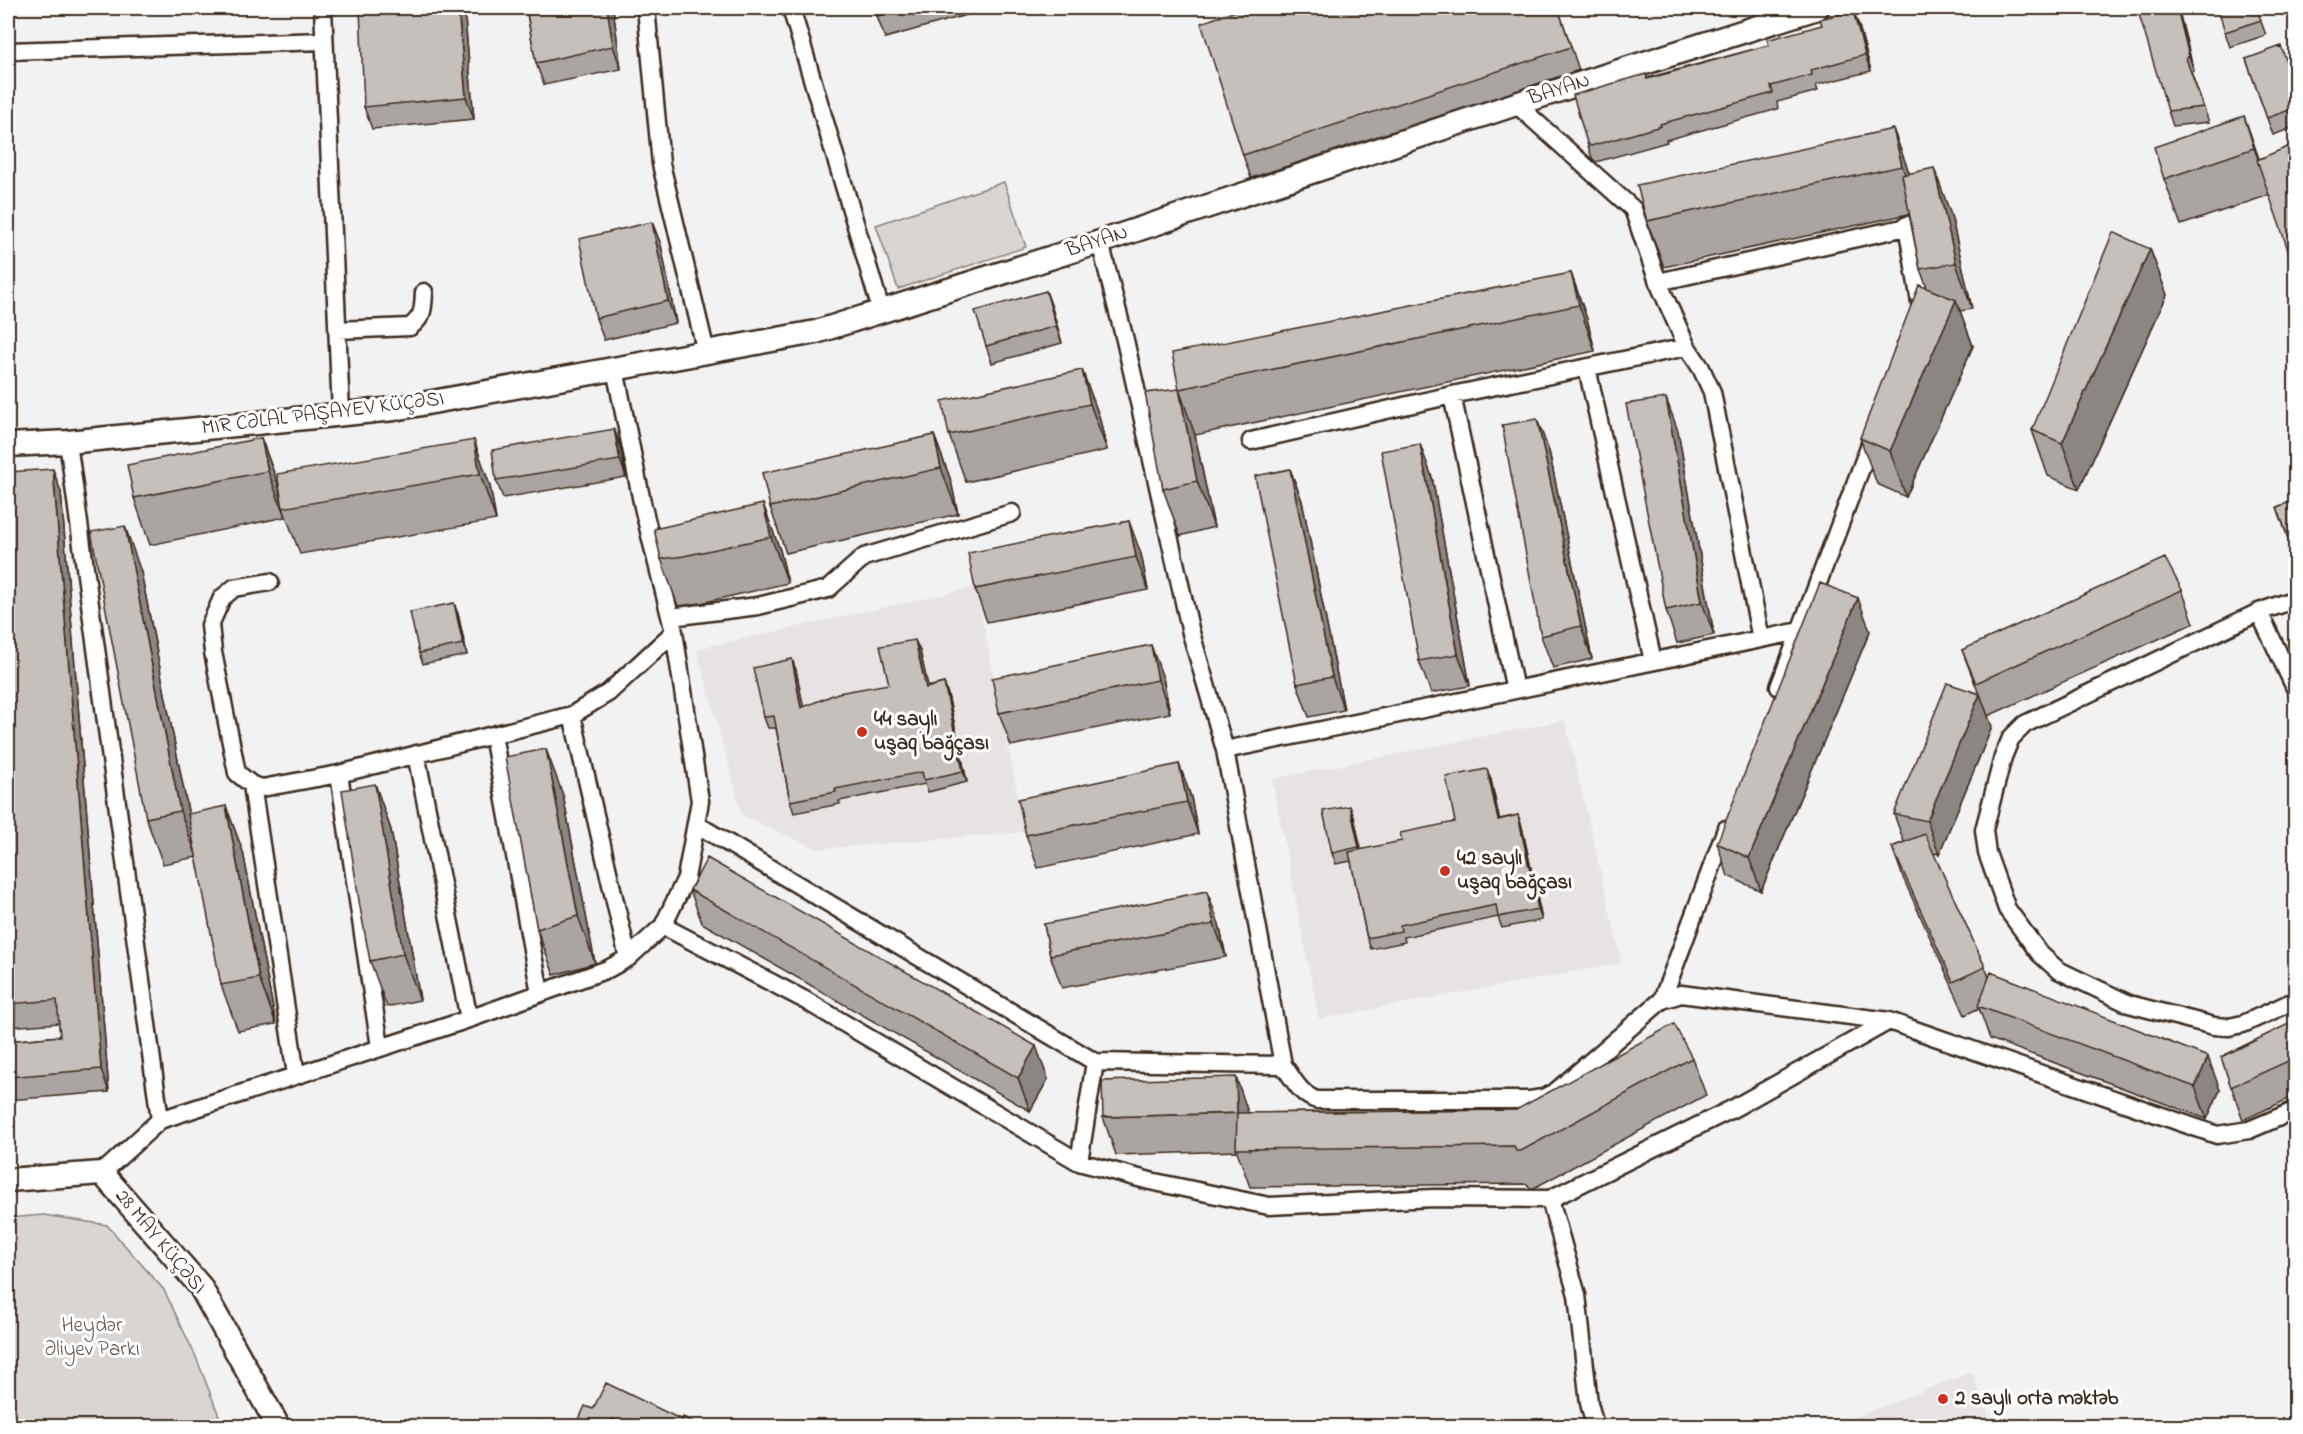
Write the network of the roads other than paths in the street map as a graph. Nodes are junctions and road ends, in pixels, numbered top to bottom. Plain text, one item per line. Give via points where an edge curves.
1 (323, 8) edge
2 (646, 8) edge
3 (791, 8) edge
4 (1817, 8) edge
5 (324, 41) junction
6 (8, 51) edge
7 (1516, 104) junction
8 (1100, 242) junction
9 (1658, 282) junction
10 (424, 292) dead end
11 (881, 310) junction
12 (1914, 328) edge
13 (337, 330) junction
14 (1687, 347) junction
15 (706, 352) junction
16 (1587, 368) junction
17 (615, 369) junction
18 (1452, 395) junction
19 (341, 413) junction
20 (1877, 426) edge
21 (1251, 441) dead end
22 (68, 442) junction
23 (8, 445) edge
24 (1012, 513) dead end
25 (270, 582) dead end
26 (2295, 599) edge
27 (2259, 612) junction
28 (672, 625) junction
29 (1800, 631) junction
30 (1761, 639) junction
31 (1653, 661) junction
32 (1515, 690) junction
33 (2295, 690) edge
34 (1775, 698) edge
35 (572, 715) junction
36 (493, 735) junction
37 (1225, 750) junction
38 (416, 754) junction
39 (339, 774) junction
40 (252, 785) junction
41 (1733, 810) edge
42 (696, 824) junction
43 (663, 926) junction
44 (628, 958) junction
45 (540, 993) junction
46 (1662, 1000) junction
47 (2295, 1000) edge
48 (469, 1019) junction
49 (1889, 1021) junction
50 (380, 1047) junction
51 (1095, 1062) junction
52 (1283, 1065) junction
53 (296, 1075) junction
54 (2295, 1110) edge
55 (160, 1120) junction
56 (1079, 1161) junction
57 (102, 1173) junction
58 (8, 1180) edge
59 (1550, 1199) junction
60 (278, 1426) edge
61 (1595, 1426) edge

1 - 5 street
2 - 15 street via 661,164
3 - 11 street
4 - 7 street, BAYAN
5 - 6 street
5 - 13 street
7 - 8 street, BAYAN
7 - 9 street via 1632,209
8 - 11 street, BAYAN
8 - 37 street via 1191,633
9 - 12 street via 1907,225 1922,307
9 - 14 street
10 - 13 street via 419,320 410,327
11 - 15 street, BAYAN via 816,332
13 - 19 street
14 - 16 street
14 - 30 street via 1712,392
15 - 17 street, MIR CƏLAL PAŞAYEV KÜÇƏSI
16 - 18 street
16 - 31 street
17 - 19 street, MIR CƏLAL PAŞAYEV KÜÇƏSI via 394,409
17 - 28 street
18 - 21 street
18 - 32 street
19 - 22 street, MIR CƏLAL PAŞAYEV KÜÇƏSI
20 - 29 street
22 - 23 street, MIR CƏLAL PAŞAYEV KÜÇƏSI
22 - 55 street
24 - 28 street via 864,557 828,590
25 - 40 street via 234,588 222,598 210,625 237,773
26 - 27 street
27 - 33 street
27 - 47 street via 2025,724 2010,738 2003,757 1984,830 1986,853 2007,909 2040,954 2058,970 2129,1004 2229,1027
28 - 35 street via 608,693
28 - 42 street via 700,801
29 - 30 street
29 - 34 street
30 - 31 street
31 - 32 street
32 - 37 street
35 - 36 street
35 - 44 street
36 - 38 street
36 - 45 street
37 - 52 street
38 - 39 street
38 - 48 street
39 - 40 street via 262,788
39 - 50 street
40 - 53 street
41 - 46 street
42 - 43 street via 686,878
42 - 51 street
43 - 44 street
43 - 56 street via 803,999
44 - 45 street
45 - 48 street
46 - 49 street via 1681,994
46 - 52 street via 1554,1093 1543,1098 1317,1100 1302,1092
48 - 50 street
49 - 54 street via 2217,1135 2249,1130
49 - 59 street via 1734,1108
50 - 53 street
51 - 52 street
51 - 56 street
53 - 55 street
55 - 57 street
56 - 59 street via 1150,1181 1269,1206 1434,1198
57 - 58 street, 28 MAY KÜÇƏSI
57 - 60 street, 28 MAY KÜÇƏSI via 200,1286
59 - 61 street via 1577,1295

